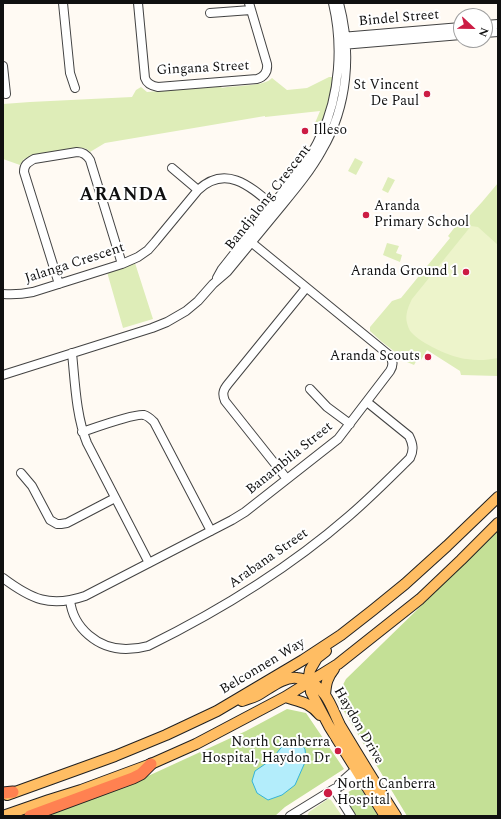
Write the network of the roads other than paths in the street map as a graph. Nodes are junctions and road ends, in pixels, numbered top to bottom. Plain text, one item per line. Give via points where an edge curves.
1 (63, 3) edge
2 (138, 3) edge
3 (333, 3) edge
4 (339, 3) edge
5 (250, 6) edge
6 (210, 13) dead end
7 (453, 28) edge
8 (453, 35) edge
9 (403, 36) junction
10 (342, 41) junction
11 (3, 66) edge
12 (76, 88) dead end
13 (6, 94) dead end
14 (172, 168) dead end
15 (198, 190) junction
16 (275, 208) junction
17 (249, 240) junction
18 (122, 264) junction
19 (59, 284) junction
20 (306, 288) junction
21 (3, 294) edge
22 (72, 353) junction
23 (3, 375) edge
24 (310, 389) dead end
25 (367, 402) junction
26 (350, 424) junction
27 (82, 432) junction
28 (21, 473) dead end
29 (287, 479) junction
30 (498, 497) edge
31 (115, 498) junction
32 (498, 523) edge
33 (211, 531) junction
34 (149, 563) junction
35 (3, 578) edge
36 (70, 600) junction
37 (341, 634) junction
38 (338, 664) junction
39 (310, 682) junction
40 (325, 694) junction
41 (285, 697) junction
42 (226, 705) junction
43 (329, 726) junction
44 (151, 764) junction
45 (360, 771) junction
46 (334, 789) junction
47 (6, 794) edge
48 (3, 816) edge
49 (30, 816) edge
50 (290, 816) edge
51 (351, 816) edge
52 (385, 816) edge
53 (396, 816) edge

1 - 12 street via 70,73
2 - 5 street, Gingana Street via 145,78 148,84 158,87 257,79 265,75 268,66
3 - 10 street, Bandjalong Crescent
4 - 10 street, Bandjalong Crescent via 343,17
5 - 6 street
7 - 9 street, Bindel Street
8 - 9 street, Bindel Street
9 - 10 street, Bindel Street
10 - 16 street, Bandjalong Crescent via 345,78 335,110 336,120 323,150 306,176
11 - 13 street
14 - 15 street
15 - 16 street, Jalanga Crescent via 216,179 237,180
15 - 18 street, Jalanga Crescent via 148,250
16 - 17 street, Bandjalong Crescent
17 - 20 street, Banambila Street
17 - 22 street, Bandjalong Crescent via 222,269 198,301 186,311 152,328
18 - 19 street, Jalanga Crescent
18 - 19 street via 87,156 77,152 34,159 25,166 24,172
19 - 21 street, Jalanga Crescent via 22,294
20 - 25 street, Banambila Street via 392,358 392,368
20 - 29 street via 223,391 225,401
22 - 23 street, Bandjalong Crescent
22 - 27 street
24 - 26 street via 327,407
25 - 26 street, Banambila Street
25 - 36 street, Arabana Street via 412,441 410,458 348,517 264,580 210,614 148,646 138,648 107,646 93,638 78,624
26 - 29 street, Banambila Street via 338,439
27 - 31 street
27 - 33 street via 134,415 149,417 157,427
28 - 31 street via 32,486 50,520 57,524 67,523
29 - 33 street, Banambila Street via 245,512
30 - 37 main road, Belconnen Way via 405,584
31 - 34 street
32 - 38 main road via 420,598
33 - 34 street, Banambila Street
34 - 36 street, Banambila Street via 85,596
35 - 36 street, Banambila Street via 36,598 59,602
37 - 39 main road via 329,649 317,658 309,676
37 - 42 main road, Belconnen Way via 303,660
38 - 39 main road
38 - 40 main road via 329,676
39 - 40 main road, Haydon Drive
39 - 41 main road
39 - 42 main road via 297,678 286,679 255,697
39 - 43 main road, Haydon Drive via 313,696
40 - 45 main road, Haydon Drive
41 - 43 main road via 314,708
41 - 44 main road via 196,744
42 - 47 main road, Belconnen Way via 166,735 115,756
43 - 45 main road, Haydon Drive
44 - 48 main road
44 - 49 highway via 133,778
45 - 46 street
45 - 52 main road, Haydon Drive
45 - 53 main road, Haydon Drive
46 - 50 street
46 - 51 street

